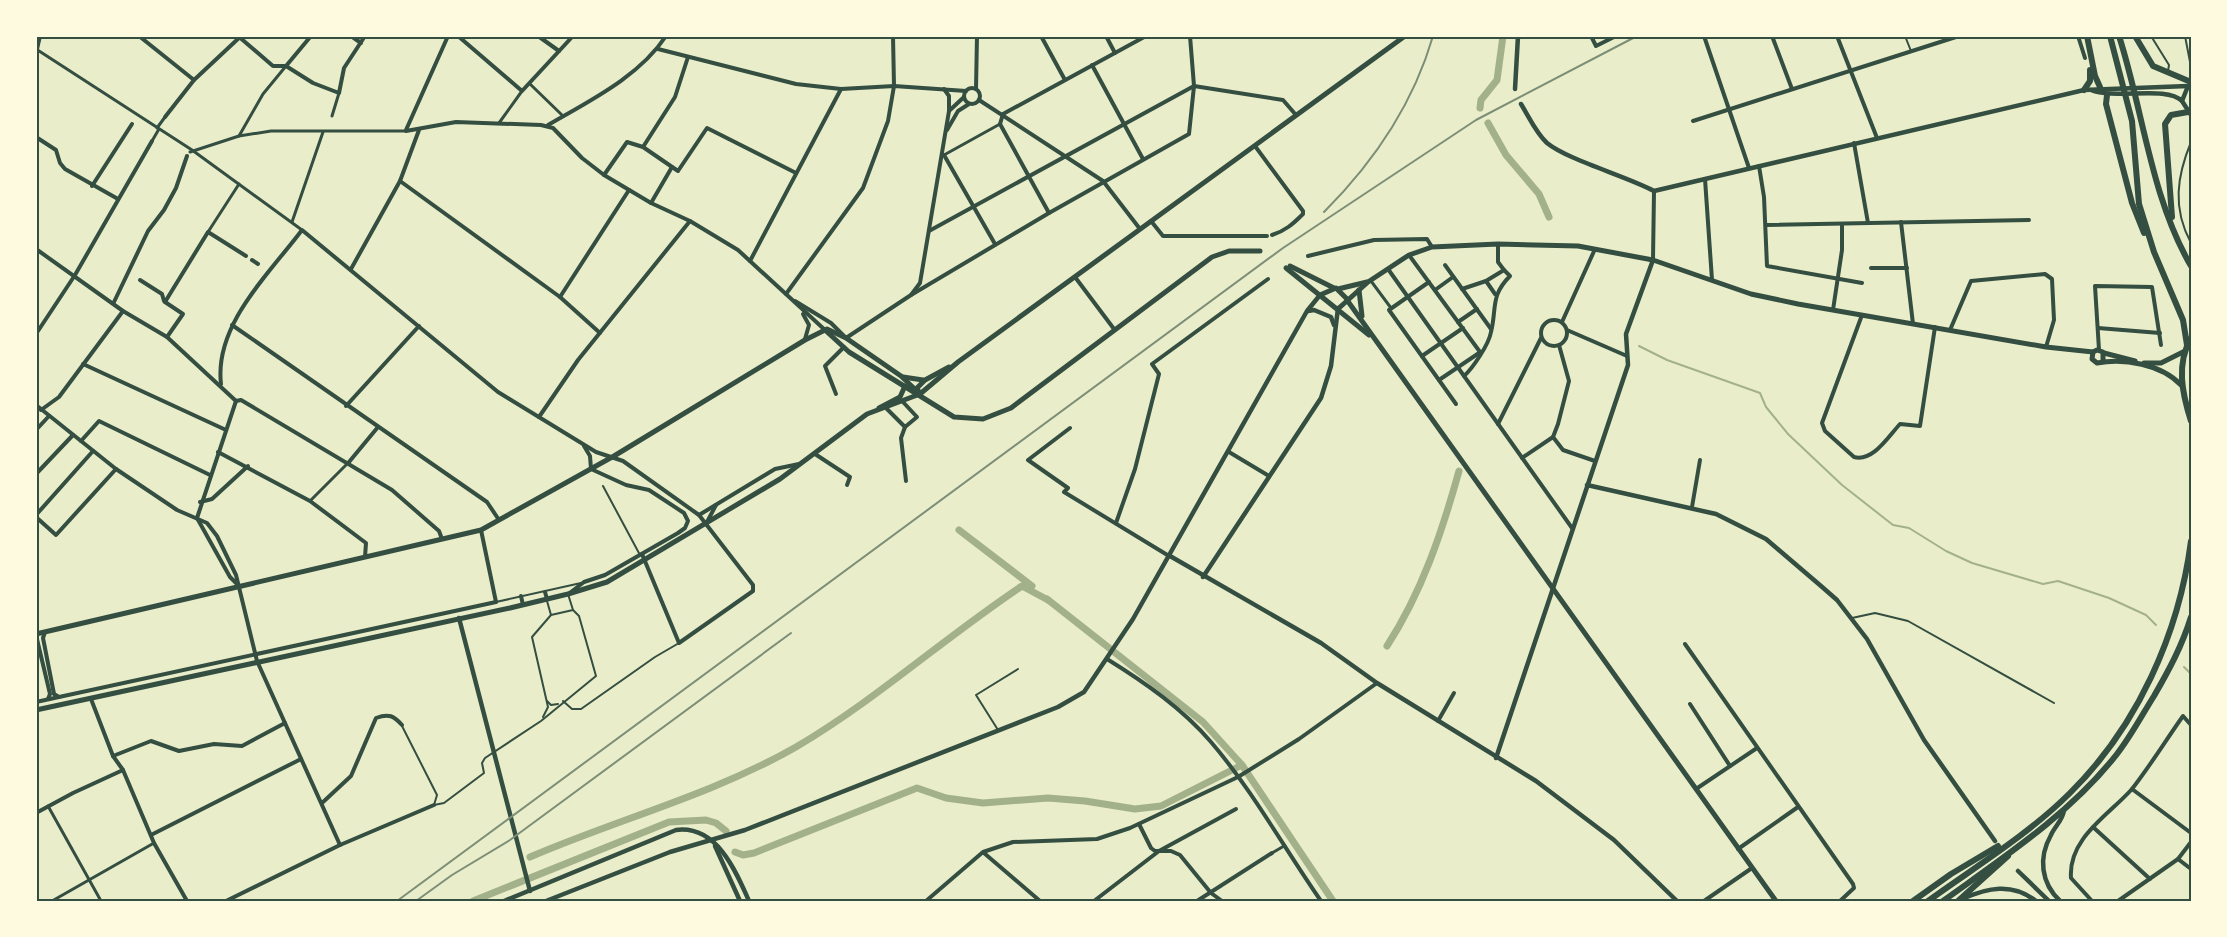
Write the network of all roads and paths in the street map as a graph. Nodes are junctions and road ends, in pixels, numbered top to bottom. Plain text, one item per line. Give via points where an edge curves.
1 (40, 36) edge
2 (139, 36) edge
3 (311, 36) edge
4 (351, 36) edge
5 (365, 36) edge
6 (448, 36) edge
7 (458, 36) edge
8 (538, 36) edge
9 (573, 36) edge
10 (666, 36) edge
11 (894, 36) edge
12 (977, 36) edge
13 (1041, 36) edge
14 (1106, 36) edge
15 (1146, 36) edge
16 (1190, 36) edge
17 (1406, 36) edge
18 (1518, 36) edge
19 (1592, 36) edge
20 (1616, 36) edge
21 (1704, 36) edge
22 (1772, 36) edge
23 (1837, 36) edge
24 (1905, 36) edge
25 (1959, 36) edge
26 (2078, 36) edge
27 (2086, 36) edge
28 (2110, 36) edge
29 (2119, 36) edge
30 (2135, 36) edge
31 (2151, 36) edge
32 (2185, 36) edge
33 (239, 37) edge
34 (361, 43) junction
35 (36, 49) edge
36 (658, 49) junction
37 (559, 51) junction
38 (1911, 51) junction
39 (2090, 52) junction
40 (1115, 53) junction
41 (688, 57) junction
42 (2085, 58) dead end
43 (1092, 65) junction
44 (286, 66) junction
45 (2191, 67) edge
46 (1850, 70) junction
47 (2167, 73) junction
48 (85, 80) junction
49 (194, 80) junction
50 (1065, 80) junction
51 (530, 84) junction
52 (2190, 84) edge
53 (82, 85) dead end
54 (894, 86) junction
55 (1194, 86) junction
56 (2100, 87) junction
57 (2119, 87) junction
58 (841, 89) junction
59 (944, 89) junction
60 (976, 89) junction
61 (1515, 89) dead end
62 (1792, 89) junction
63 (2086, 89) junction
64 (522, 91) junction
65 (966, 91) junction
66 (339, 93) junction
67 (2107, 95) junction
68 (964, 97) junction
69 (979, 100) junction
70 (2182, 101) junction
71 (969, 104) junction
72 (1521, 104) dead end
73 (1730, 109) junction
74 (949, 111) junction
75 (2189, 113) edge
76 (1003, 114) junction
77 (1296, 115) junction
78 (332, 116) dead end
79 (563, 116) junction
80 (165, 117) joint
81 (1693, 121) dead end
82 (499, 123) junction
83 (1000, 123) junction
84 (1124, 123) junction
85 (132, 124) dead end
86 (547, 126) junction
87 (159, 128) junction
88 (419, 129) junction
89 (406, 131) junction
90 (323, 132) junction
91 (946, 133) junction
92 (239, 136) junction
93 (36, 137) edge
94 (1876, 138) junction
95 (152, 141) joint
96 (2191, 142) edge
97 (1854, 143) junction
98 (1254, 145) junction
99 (643, 147) junction
100 (2191, 148) edge
101 (191, 151) junction
102 (944, 154) junction
103 (1065, 155) junction
104 (187, 156) dead end
105 (2184, 158) junction
106 (1143, 159) junction
107 (1759, 166) junction
108 (672, 167) junction
109 (1749, 168) junction
110 (796, 173) junction
111 (604, 175) junction
112 (1028, 175) junction
113 (1705, 178) junction
114 (400, 181) junction
115 (1103, 181) junction
116 (239, 184) junction
117 (92, 186) junction
118 (629, 190) junction
119 (1654, 190) junction
120 (118, 199) junction
121 (651, 203) junction
122 (973, 206) junction
123 (1049, 213) junction
124 (690, 220) junction
125 (2029, 220) dead end
126 (1151, 221) junction
127 (292, 222) junction
128 (1901, 222) junction
129 (1868, 223) junction
130 (1842, 224) junction
131 (1766, 225) junction
132 (1140, 228) junction
133 (302, 230) junction
134 (929, 231) junction
135 (208, 232) junction
136 (2174, 233) junction
137 (2191, 243) edge
138 (995, 244) junction
139 (1498, 244) junction
140 (1432, 247) junction
141 (1596, 248) junction
142 (36, 249) edge
143 (1260, 251) dead end
144 (2154, 252) junction
145 (1409, 255) junction
146 (246, 256) dead end
147 (1308, 256) dead end
148 (252, 260) dead end
149 (1653, 260) junction
150 (750, 261) junction
151 (258, 264) dead end
152 (1445, 265) dead end
153 (2191, 266) edge
154 (1871, 267) dead end
155 (1907, 268) junction
156 (351, 269) junction
157 (1388, 269) junction
158 (1504, 270) junction
159 (75, 275) junction
160 (1075, 276) junction
161 (1454, 277) junction
162 (1268, 279) dead end
163 (1838, 279) junction
164 (140, 280) dead end
165 (1712, 280) junction
166 (1370, 281) junction
167 (1486, 281) junction
168 (1429, 282) junction
169 (1862, 283) dead end
170 (1335, 289) junction
171 (1462, 289) junction
172 (1359, 290) junction
173 (1435, 290) junction
174 (786, 294) junction
175 (1495, 294) junction
176 (1320, 295) junction
177 (911, 296) junction
178 (560, 297) junction
179 (1408, 297) junction
180 (791, 299) junction
181 (1327, 300) junction
182 (1347, 300) junction
183 (114, 302) junction
184 (165, 302) junction
185 (1339, 308) junction
186 (1390, 309) junction
187 (1477, 309) junction
188 (801, 310) junction
189 (1833, 310) junction
190 (123, 311) junction
191 (1307, 311) junction
192 (1862, 315) junction
193 (1349, 317) junction
194 (1362, 318) junction
195 (1458, 322) junction
196 (1562, 322) junction
197 (1913, 324) junction
198 (1335, 325) junction
199 (232, 326) junction
200 (419, 326) junction
201 (1935, 327) junction
202 (1463, 328) junction
203 (2098, 328) junction
204 (1114, 329) junction
205 (823, 330) junction
206 (1492, 330) junction
207 (1567, 330) junction
208 (1950, 330) junction
209 (600, 333) junction
210 (2160, 333) junction
211 (36, 334) edge
212 (167, 337) junction
213 (846, 338) junction
214 (1541, 338) junction
215 (2191, 338) edge
216 (804, 340) junction
217 (1375, 340) junction
218 (1441, 343) junction
219 (1559, 345) junction
220 (2161, 345) dead end
221 (844, 347) junction
222 (2046, 347) junction
223 (2186, 348) junction
224 (1480, 352) junction
225 (2097, 354) junction
226 (1422, 356) junction
227 (1627, 356) junction
228 (2103, 361) junction
229 (958, 362) junction
230 (83, 364) junction
231 (1458, 367) junction
232 (900, 376) junction
233 (1464, 376) junction
234 (923, 380) junction
235 (1440, 380) junction
236 (221, 384) junction
237 (2181, 385) junction
238 (905, 386) junction
239 (836, 394) dead end
240 (920, 394) junction
241 (236, 401) junction
242 (903, 402) junction
243 (1456, 404) dead end
244 (36, 405) edge
245 (346, 406) junction
246 (885, 407) junction
247 (878, 409) junction
248 (41, 410) junction
249 (49, 416) junction
250 (539, 417) junction
251 (2191, 421) edge
252 (1498, 424) junction
253 (378, 427) junction
254 (905, 427) junction
255 (1070, 429) dead end
256 (36, 430) edge
257 (226, 430) junction
258 (73, 435) junction
259 (1553, 437) junction
260 (81, 441) junction
261 (582, 443) junction
262 (93, 451) junction
263 (218, 452) junction
264 (1229, 452) junction
265 (816, 454) junction
266 (614, 456) junction
267 (1522, 458) junction
268 (1700, 460) dead end
269 (1595, 461) junction
270 (349, 462) junction
271 (802, 464) junction
272 (249, 466) junction
273 (116, 469) junction
274 (591, 469) junction
275 (36, 474) edge
276 (210, 475) junction
277 (1269, 477) junction
278 (906, 481) dead end
279 (846, 485) dead end
280 (1587, 485) junction
281 (603, 486) dead end
282 (310, 501) junction
283 (200, 502) junction
284 (716, 505) junction
285 (1692, 507) junction
286 (699, 515) junction
287 (36, 516) edge
288 (197, 518) junction
289 (499, 521) junction
290 (707, 523) junction
291 (1116, 523) junction
292 (1572, 528) junction
293 (481, 530) junction
294 (442, 539) junction
295 (2191, 541) edge
296 (641, 554) junction
297 (1170, 556) junction
298 (365, 557) junction
299 (645, 560) junction
300 (1203, 577) junction
301 (584, 582) junction
302 (239, 585) junction
303 (1553, 588) junction
304 (545, 592) junction
305 (568, 594) junction
306 (521, 596) junction
307 (547, 599) junction
308 (496, 602) junction
309 (523, 605) junction
310 (456, 610) junction
311 (573, 610) junction
312 (490, 612) junction
313 (551, 615) junction
314 (2191, 617) edge
315 (459, 618) junction
316 (1852, 618) junction
317 (45, 632) junction
318 (36, 634) edge
319 (680, 643) junction
320 (1685, 644) dead end
321 (255, 653) junction
322 (1107, 659) junction
323 (257, 662) junction
324 (1018, 669) dead end
325 (168, 673) junction
326 (160, 683) junction
327 (1377, 683) junction
328 (113, 686) junction
329 (126, 691) junction
330 (1454, 693) dead end
331 (59, 697) junction
332 (47, 699) junction
333 (91, 699) junction
334 (546, 699) junction
335 (563, 701) junction
336 (36, 702) edge
337 (2054, 703) dead end
338 (1690, 704) dead end
339 (36, 710) edge
340 (1438, 721) junction
341 (285, 723) junction
342 (402, 725) joint
343 (2191, 725) edge
344 (531, 726) junction
345 (998, 730) junction
346 (1756, 748) junction
347 (112, 756) junction
348 (1496, 758) junction
349 (301, 759) junction
350 (1730, 766) junction
351 (123, 770) junction
352 (1238, 777) junction
353 (1696, 789) junction
354 (2132, 789) junction
355 (322, 803) junction
356 (434, 805) junction
357 (48, 806) junction
358 (1798, 807) junction
359 (1236, 809) dead end
360 (2064, 810) junction
361 (36, 813) edge
362 (1139, 824) junction
363 (2093, 827) junction
364 (2191, 833) edge
365 (151, 835) junction
366 (2015, 837) junction
367 (1995, 840) dead end
368 (712, 841) junction
369 (2191, 842) edge
370 (154, 843) junction
371 (340, 845) junction
372 (2019, 845) junction
373 (1284, 846) junction
374 (1738, 849) junction
375 (1159, 851) junction
376 (983, 852) junction
377 (1272, 853) joint
378 (2178, 859) junction
379 (1752, 868) junction
380 (2191, 869) edge
381 (2018, 871) dead end
382 (2150, 879) junction
383 (89, 880) junction
384 (530, 891) junction
385 (1211, 893) junction
386 (52, 901) edge
387 (101, 901) edge
388 (187, 901) edge
389 (226, 901) edge
390 (504, 901) edge
391 (546, 901) edge
392 (740, 901) edge
393 (749, 901) edge
394 (926, 901) edge
395 (1040, 901) edge
396 (1094, 901) edge
397 (1197, 901) edge
398 (1222, 901) edge
399 (1321, 901) edge
400 (1677, 901) edge
401 (1704, 901) edge
402 (1776, 901) edge
403 (1840, 901) edge
404 (1913, 901) edge
405 (1928, 901) edge
406 (1943, 901) edge
407 (1959, 901) edge
408 (2036, 901) edge
409 (2049, 901) edge
410 (2060, 901) edge
411 (2092, 901) edge
412 (2118, 901) edge

1 - 35 street
2 - 49 street
3 - 44 street
4 - 34 street
5 - 34 street
6 - 89 street
7 - 64 street
8 - 37 street
9 - 37 street
10 - 36 street
11 - 54 street
12 - 60 street
13 - 50 street
14 - 40 street
15 - 40 street
16 - 55 street
17 - 77 main road
18 - 61 street
19 - 20 street via 1596,46
21 - 73 street
22 - 62 street
23 - 46 street
24 - 38 lane
25 - 38 street
26 - 42 street
27 - 39 main road
28 - 144 main road via 2132,121 2136,186
29 - 136 main road
30 - 47 main road via 2153,66
31 - 47 lane via 2169,65
32 - 45 lane
33 - 44 street via 273,66
33 - 49 street
34 - 66 street via 344,68
35 - 48 street
36 - 41 street
36 - 79 street via 611,88
37 - 51 street
38 - 46 street
39 - 56 main road
39 - 63 main road via 2091,77
40 - 43 street
41 - 58 street via 796,84
41 - 99 street via 675,97
43 - 50 street
43 - 84 street
44 - 66 street
44 - 92 street via 263,94
46 - 62 street
46 - 94 street
47 - 52 main road
48 - 53 street
48 - 87 street
49 - 80 street
50 - 76 street
51 - 64 street
51 - 79 street
52 - 57 street
52 - 70 street
54 - 58 street
54 - 59 street
54 - 174 street via 888,121 863,188
55 - 77 street via 1283,100
55 - 84 street
55 - 106 street via 1190,134
56 - 57 street
56 - 63 street
56 - 67 street
57 - 67 street
58 - 110 street
59 - 65 street
59 - 74 street via 949,96
60 - 65 street
60 - 69 street
62 - 73 street
63 - 67 street
63 - 94 street
64 - 82 street
65 - 68 street
66 - 78 street
67 - 70 street via 2173,95
67 - 144 main road via 2106,104 2132,203
68 - 71 street
68 - 74 street
69 - 71 street
69 - 76 street
70 - 75 street
71 - 91 street via 958,111
72 - 119 street via 1547,143
73 - 81 street
73 - 109 street
74 - 91 street
75 - 136 main road via 2171,115 2165,124
76 - 83 street
76 - 103 street
77 - 98 main road
79 - 86 street
80 - 87 street
82 - 86 street
82 - 88 street via 456,122
83 - 102 street
83 - 112 street
84 - 103 street
84 - 106 street
85 - 117 street
86 - 111 street
87 - 95 street
87 - 101 street
88 - 89 street
88 - 114 street
89 - 90 street
90 - 92 street via 271,131
90 - 127 street via 308,185
91 - 102 street
92 - 101 street
93 - 117 street via 56,150 60,164
94 - 97 street
95 - 120 street
96 - 105 lane
97 - 107 street
97 - 129 street
98 - 126 main road
98 - 126 street via 1303,211 1289,227 1269,235 1163,236
99 - 108 street
99 - 111 street via 627,142
100 - 105 lane
101 - 116 street
102 - 122 street
102 - 134 street
103 - 112 street
103 - 115 street
104 - 183 street via 176,188 148,231
105 - 137 lane via 2177,196
106 - 115 street
107 - 109 street
107 - 131 street
108 - 110 street via 678,171 707,128
108 - 121 street
109 - 113 street
110 - 150 street
111 - 118 street
112 - 122 street
112 - 123 street
113 - 119 street
113 - 165 street
114 - 156 street
114 - 178 street
115 - 123 street
115 - 132 street
116 - 127 street
116 - 135 street
117 - 120 street
118 - 121 street
118 - 178 street
119 - 149 street
120 - 159 street
121 - 124 street
122 - 134 street
122 - 138 street
123 - 138 street
124 - 150 street
124 - 209 street
125 - 128 street
126 - 132 main road
127 - 133 street
128 - 129 street
128 - 155 street
129 - 130 street
130 - 131 street
130 - 163 street
131 - 163 street via 1767,266
132 - 160 main road
133 - 156 street
133 - 199 street
134 - 177 street via 920,283
135 - 146 street
135 - 184 street
136 - 153 main road
138 - 177 street
139 - 140 main road
139 - 141 main road
139 - 158 street via 1498,262
140 - 145 main road
140 - 147 street via 1427,239 1374,240
141 - 149 main road
141 - 196 street
142 - 159 street
143 - 204 main road via 1229,251 1212,257
144 - 223 main road via 2183,320
145 - 157 main road
145 - 168 street
148 - 151 street
149 - 165 main road
149 - 227 street via 1626,334
150 - 174 street
152 - 161 street
154 - 155 street
155 - 197 street
156 - 200 street
157 - 166 main road
157 - 179 street
158 - 167 street
158 - 175 street via 1509,276
159 - 183 street
159 - 211 street
160 - 204 street
160 - 229 main road
161 - 171 street
161 - 173 street
162 - 291 street via 1152,364 1159,374 1135,469
163 - 169 street
163 - 189 street
164 - 184 street via 162,294
165 - 189 main road via 1751,294
166 - 170 main road
166 - 172 main road
166 - 186 street
167 - 171 street
167 - 175 street
168 - 173 street
168 - 179 street
170 - 176 main road
170 - 176 main road via 1288,266
170 - 181 main road
170 - 182 main road
171 - 187 street
172 - 182 main road
172 - 194 main road
173 - 195 street
174 - 180 street
175 - 206 street
176 - 181 main road
176 - 191 street
177 - 213 street
178 - 209 street
179 - 186 street
179 - 218 street
180 - 188 street
180 - 213 street via 831,323
181 - 185 main road
182 - 185 main road
182 - 194 main road
183 - 190 street
184 - 212 street via 183,314
185 - 193 main road
185 - 198 street
186 - 226 street
187 - 195 street
187 - 206 street
188 - 205 street
188 - 216 street via 809,324
189 - 192 main road
190 - 212 street
190 - 230 street
191 - 198 street via 1331,317
191 - 264 street
192 - 197 main road
192 - 201 street via 1822,423 1859,459 1873,453 1900,424 1920,426
193 - 198 street
193 - 217 main road
194 - 217 main road
195 - 202 street
196 - 207 street
196 - 214 street via 1547,321 1540,329
197 - 201 main road
198 - 277 street via 1331,366 1321,398
199 - 236 street via 220,372
199 - 245 street
200 - 245 street
200 - 250 street via 498,392
201 - 208 main road
202 - 218 street
202 - 224 street
203 - 210 street
203 - 210 street via 2095,286 2152,287
203 - 225 street
204 - 240 main road via 999,415 983,420 954,417
205 - 213 main road via 833,330
205 - 216 main road
205 - 221 main road
206 - 224 street
207 - 219 street
207 - 227 street
208 - 222 main road
208 - 222 street via 1971,281 2045,274 2050,276 2054,320
209 - 250 street
210 - 220 street
212 - 236 street
213 - 232 main road
214 - 219 street via 1547,345
214 - 252 street
215 - 223 main road
216 - 266 main road
217 - 303 main road
218 - 226 street
218 - 231 street
219 - 259 street via 1569,381
221 - 238 main road
221 - 239 street via 825,366
222 - 225 main road
223 - 225 main road via 2161,363
223 - 237 main road
224 - 231 street
224 - 233 street via 1475,365
225 - 228 main road
225 - 228 main road via 2097,363
226 - 235 street
227 - 269 street via 1628,365
228 - 237 main road via 2159,369
229 - 234 main road
229 - 240 main road
230 - 248 street via 59,397
230 - 257 street
231 - 233 street
231 - 235 street
232 - 234 main road
232 - 238 main road
232 - 240 main road
233 - 252 street
234 - 240 main road via 917,388
235 - 243 street
236 - 241 street
237 - 251 main road
238 - 240 main road
238 - 247 main road via 900,397
240 - 242 main road
241 - 257 street
241 - 270 street via 241,400
242 - 246 main road
242 - 254 street via 917,417
244 - 248 street
245 - 253 street
246 - 247 main road
246 - 254 street
247 - 265 main road
248 - 249 street
249 - 256 street
249 - 258 street
250 - 261 street
252 - 267 street
253 - 270 street
253 - 289 street via 487,502
254 - 278 street via 901,438
255 - 291 street via 1028,460 1068,488 1064,492
257 - 263 street
258 - 260 street
258 - 275 street
259 - 267 street
259 - 269 street via 1563,450
260 - 262 street
260 - 276 street via 99,421
261 - 266 street
261 - 274 street via 590,456
262 - 273 street
262 - 287 street
263 - 272 street
263 - 276 street
264 - 277 street
264 - 297 street
265 - 271 main road
265 - 279 street via 850,477
266 - 274 main road
266 - 286 street
267 - 292 street
268 - 285 street
269 - 280 street
270 - 282 street
270 - 294 street via 393,490 439,531
271 - 284 street via 775,469
271 - 290 main road
272 - 282 street
272 - 283 street via 212,499
273 - 287 street via 56,535
273 - 288 street via 177,510
274 - 289 main road
274 - 296 street via 626,485 649,490 684,513 688,521 685,528
276 - 283 street
277 - 300 street
280 - 285 street
280 - 292 street
281 - 296 lane
282 - 298 street via 366,543
283 - 288 street
284 - 286 street
284 - 290 street
285 - 316 street via 1716,514 1766,539 1838,600
286 - 290 street
288 - 302 street via 230,577
288 - 302 street via 207,523 225,550
289 - 293 main road
290 - 299 main road
290 - 319 street via 753,585 753,591
291 - 297 street
292 - 303 street
293 - 294 main road
293 - 308 street
294 - 298 main road
295 - 366 main road via 2169,634 2137,706 2082,781 2057,806
296 - 299 street
296 - 301 street
297 - 300 street
297 - 322 street
298 - 302 main road
299 - 305 main road via 607,582
299 - 319 street
300 - 327 street via 1321,643
301 - 304 lane
301 - 305 street
302 - 317 main road
302 - 321 street
303 - 348 street
303 - 353 main road
304 - 306 lane
304 - 307 street
305 - 307 main road
305 - 311 lane
306 - 308 lane
306 - 309 street
307 - 309 main road
307 - 313 lane
308 - 310 street
308 - 312 street
309 - 312 main road
310 - 315 street
310 - 321 street
311 - 313 lane
311 - 335 lane via 579,616 596,673 592,681
312 - 315 main road
313 - 334 lane via 532,640
314 - 360 main road via 2178,652 2132,733 2102,772
315 - 323 main road
315 - 384 street
316 - 337 lane via 1875,614 1908,621
316 - 367 street via 1868,639 1924,741
317 - 318 main road
317 - 331 street via 54,694
318 - 332 street via 50,694
319 - 335 lane via 581,709
320 - 346 street
321 - 323 street
321 - 325 street
322 - 345 street via 1084,692
322 - 352 street via 1189,719
323 - 326 main road
323 - 341 street
324 - 345 lane via 976,695
325 - 326 street
325 - 328 street
326 - 329 main road
327 - 340 street
327 - 352 street
328 - 329 street
328 - 331 street
329 - 333 main road
330 - 340 street
331 - 332 street
332 - 336 street
333 - 339 main road
333 - 347 street
334 - 335 lane via 553,705
334 - 344 lane via 546,714
335 - 344 lane
338 - 350 street
340 - 348 street
341 - 347 street via 242,746 179,751 151,741
341 - 349 street
342 - 355 street via 394,716 376,718 351,776
342 - 356 lane via 437,795
343 - 354 street via 2183,716
344 - 356 lane via 485,758 484,773 444,803
345 - 368 street
346 - 350 street
346 - 358 street
347 - 351 street
348 - 400 street via 1536,781 1614,840
349 - 355 street
349 - 365 street
350 - 353 street
351 - 357 street
351 - 365 street
352 - 362 street
352 - 373 street
353 - 374 main road
354 - 363 street
354 - 364 street
355 - 371 street
356 - 371 street
357 - 361 street
357 - 383 street
358 - 374 street
358 - 403 street via 1853,884 1854,888
359 - 375 street
360 - 372 main road
360 - 410 street via 2043,860 2048,886
362 - 375 street via 1151,848
362 - 376 street via 1097,839 1013,842
363 - 382 street
363 - 411 street via 2074,852 2070,873 2073,883
365 - 370 street
366 - 404 main road
366 - 405 main road
368 - 384 street via 697,830 676,830
368 - 391 street via 670,852
368 - 392 street
368 - 393 street via 739,878
369 - 378 street
370 - 383 street
370 - 388 street
371 - 389 street
372 - 406 main road
372 - 407 main road
373 - 377 street
373 - 399 street
374 - 379 main road
375 - 385 street via 1180,855
375 - 396 street
376 - 394 street
376 - 395 street
377 - 385 street
378 - 380 street
378 - 382 street
379 - 401 street
379 - 402 main road
381 - 409 street
382 - 412 street
383 - 386 street
383 - 387 street
384 - 390 street
385 - 397 street
385 - 398 street
407 - 408 street via 1984,890 2007,888

